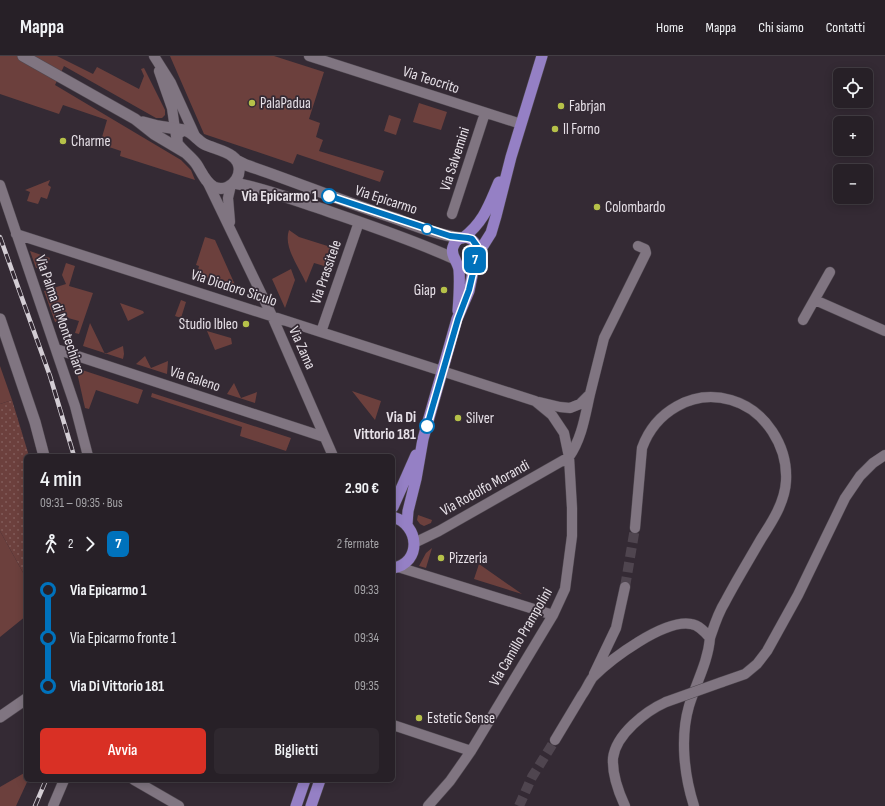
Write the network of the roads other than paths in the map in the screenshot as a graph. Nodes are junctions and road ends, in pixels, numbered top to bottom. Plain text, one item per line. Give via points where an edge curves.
1 (23, 56) edge
2 (309, 56) edge
3 (542, 56) edge
4 (155, 58) edge
5 (485, 113) junction
6 (174, 116) junction
7 (135, 119) junction
8 (521, 124) junction
9 (158, 126) junction
10 (179, 132) junction
11 (196, 138) junction
12 (186, 153) junction
13 (511, 157) junction
14 (236, 160) junction
15 (208, 183) junction
16 (233, 184) junction
17 (0, 185) edge
18 (452, 214) dead end
19 (359, 222) junction
20 (232, 231) junction
21 (16, 234) junction
22 (462, 238) junction
23 (638, 246) dead end
24 (477, 256) junction
25 (455, 259) junction
26 (830, 272) dead end
27 (815, 300) junction
28 (272, 316) junction
29 (0, 319) edge
30 (458, 319) junction
31 (803, 320) dead end
32 (885, 331) edge
33 (321, 332) junction
34 (56, 350) junction
35 (442, 372) junction
36 (590, 394) junction
37 (535, 401) junction
38 (324, 437) junction
39 (423, 440) junction
40 (43, 454) edge
41 (87, 454) edge
42 (332, 454) edge
43 (885, 455) edge
44 (569, 457) junction
45 (395, 503) edge
46 (395, 517) edge
47 (407, 524) junction
48 (635, 528) tunnel mouth
49 (414, 543) junction
50 (395, 569) edge
51 (625, 587) tunnel mouth
52 (553, 615) junction
53 (710, 638) junction
54 (593, 678) junction
55 (24, 701) edge
56 (0, 717) edge
57 (395, 726) edge
58 (555, 740) tunnel mouth
59 (471, 751) junction
60 (63, 782) edge
61 (137, 782) edge
62 (304, 782) edge
63 (319, 782) edge
64 (53, 806) edge
65 (179, 806) edge
66 (296, 806) edge
67 (312, 806) edge
68 (428, 806) edge
69 (625, 806) edge
70 (694, 806) edge

1 - 7 main road
2 - 5 street, Via Teocrito
3 - 8 main road
4 - 6 street
4 - 11 street via 171,83
5 - 8 street, Via Teocrito
5 - 18 street, Via Salvemini
6 - 9 street via 171,122
6 - 10 street
7 - 9 main road
7 - 12 main road
8 - 13 main road
9 - 10 main road
10 - 11 main road, Via Epicarmo via 191,133
10 - 12 main road via 177,143
11 - 14 main road, Via Epicarmo
12 - 15 main road
13 - 22 main road via 482,220
13 - 24 main road via 491,233
14 - 16 main road via 240,170
14 - 22 main road, Via Epicarmo via 338,200 431,231
15 - 16 main road, Via Epicarmo via 218,188
15 - 20 street, Via Zama
16 - 19 main road, Via Epicarmo via 262,189
16 - 20 street via 228,198
17 - 21 street, Via Palma di Montechiaro
19 - 25 main road, Via Epicarmo via 426,245
19 - 33 street, Via Prassitele
20 - 28 street, Via Zama
21 - 28 street, Via Diodoro Siculo
21 - 34 street, Via Palma di Montechiaro
22 - 24 main road via 475,242
22 - 25 main road via 453,245 452,253
23 - 36 street via 645,249 646,253 604,338
24 - 25 main road via 465,263
24 - 30 main road via 469,290
25 - 30 main road via 459,270
26 - 27 street
27 - 31 street
27 - 32 street
28 - 33 street, Via Diodoro Siculo
28 - 38 street, Via Zama
29 - 40 main road
30 - 35 main road
33 - 35 street, Via Diodoro Siculo
34 - 38 street, Via Galeno
34 - 41 street, Via Palma di Montechiaro
35 - 37 street, Via Camillo Prampolini
35 - 39 main road
36 - 37 street via 580,404 570,408
36 - 44 street via 582,431 577,446
37 - 44 street, Via Camillo Prampolini via 552,415 564,433
38 - 42 street, Via Zama
39 - 45 main road
39 - 47 main road
43 - 69 street, bridge via 860,476 845,498 798,595 767,652 757,664 745,674 654,708 639,718 627,731 618,744 614,757 614,773
44 - 49 street, Via Rodolfo Morandi
44 - 52 street, Via Camillo Prampolini via 572,536 565,589
46 - 47 main road
47 - 49 main road
48 - 53 street via 642,448 646,436 665,414 685,402 719,398 742,404 771,428 784,455 787,469 785,492 776,513 724,604
49 - 50 main road via 410,558
50 - 52 street
51 - 54 street via 616,628
52 - 59 street, Via Camillo Prampolini
53 - 54 street via 702,629 691,624 679,624 664,629 631,646
53 - 70 street via 707,656 689,706 684,740 686,774
54 - 58 street
55 - 56 main road
57 - 59 street
59 - 68 street, Via Camillo Prampolini
60 - 64 street
61 - 65 street
62 - 66 main road
63 - 67 main road

